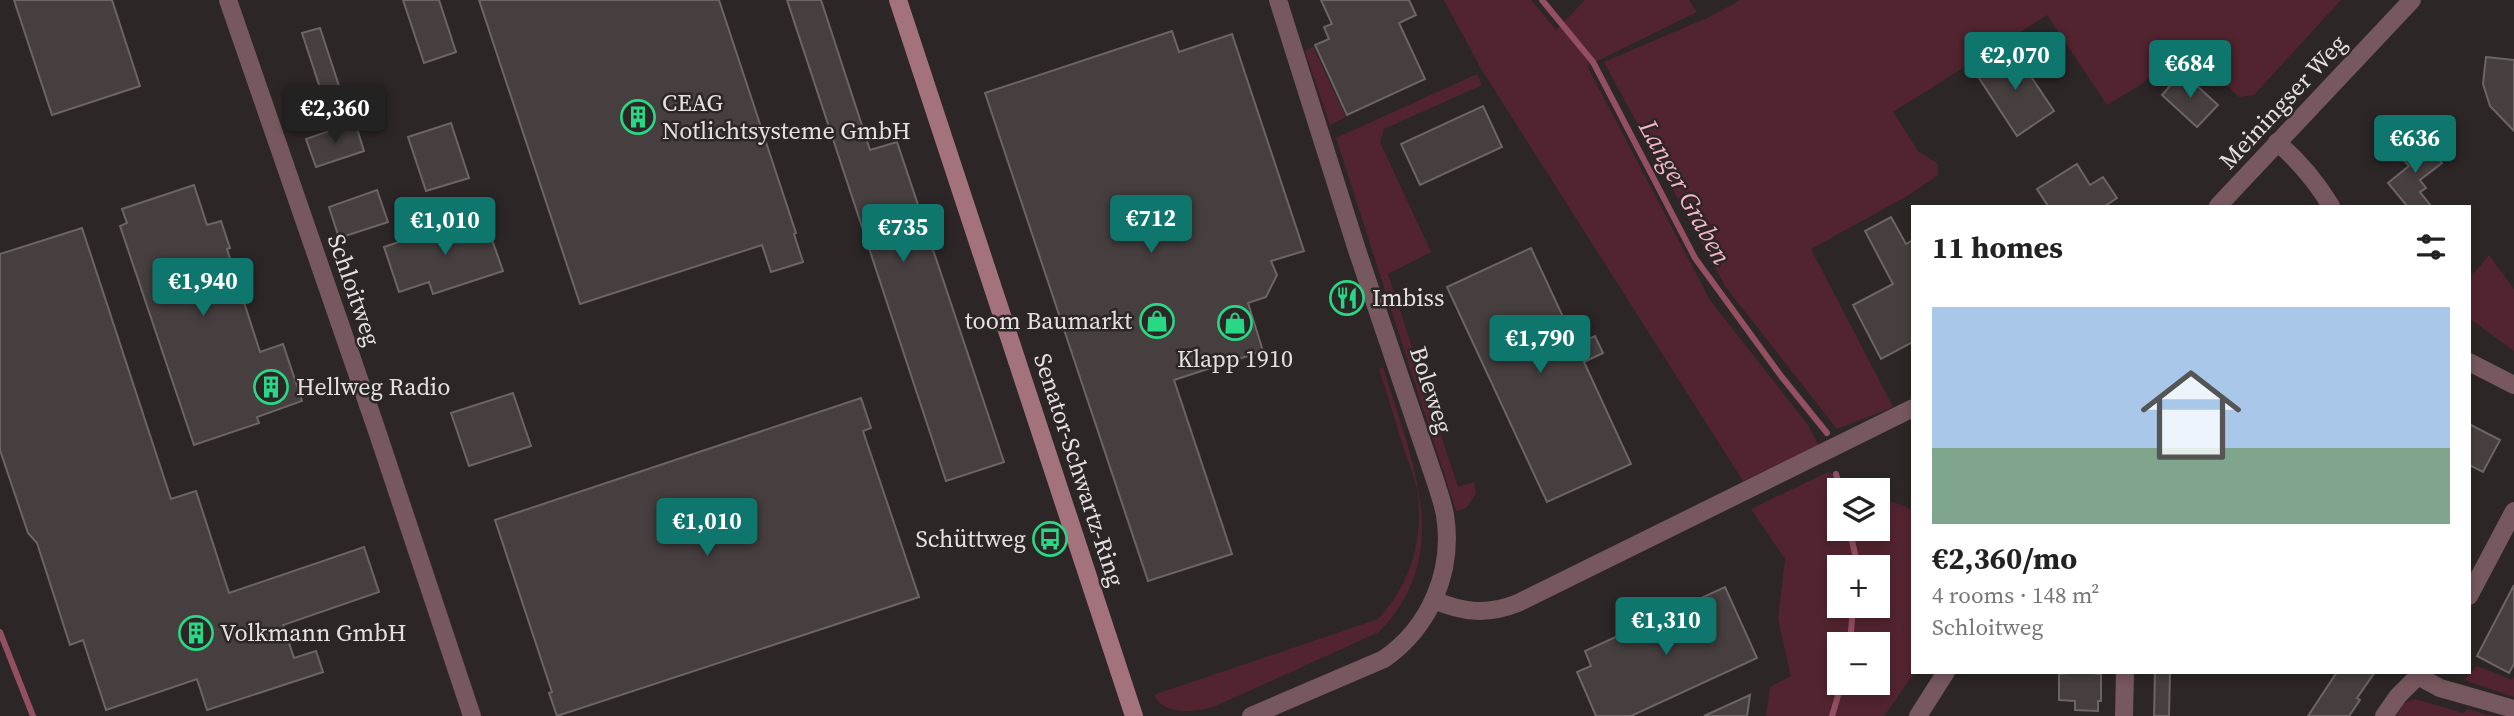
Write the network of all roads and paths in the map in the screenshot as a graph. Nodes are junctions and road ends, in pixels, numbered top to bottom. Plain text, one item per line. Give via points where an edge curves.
1 (228, 0) edge
2 (898, 0) edge
3 (1266, 0) edge
4 (1278, 0) edge
5 (2412, 0) edge
6 (1290, 38) junction
7 (2277, 142) junction
8 (2219, 205) edge
9 (2330, 205) edge
10 (2471, 363) edge
11 (2514, 385) edge
12 (1911, 409) edge
13 (2514, 511) edge
14 (2471, 592) edge
15 (1434, 600) junction
16 (1945, 674) edge
17 (2125, 674) edge
18 (2420, 674) edge
19 (2514, 709) edge
20 (472, 716) edge
21 (1134, 716) edge
22 (1251, 716) edge
23 (1918, 716) edge
24 (2124, 716) edge
25 (2384, 716) edge

1 - 20 street, Schloitweg
2 - 21 main road, Senator-Schwartz-Ring
3 - 6 street, Boleweg
4 - 6 street, Boleweg
5 - 7 street, Meiningser Weg
6 - 15 street, Boleweg via 1445,515 1446,551
7 - 8 street, Meiningser Weg
7 - 9 street via 2304,167
10 - 11 street
12 - 15 street via 1518,603 1497,611 1474,611
13 - 14 street
15 - 22 street, Boleweg via 1411,638 1384,659
16 - 23 street
17 - 24 street
18 - 19 street via 2440,688
18 - 25 street

